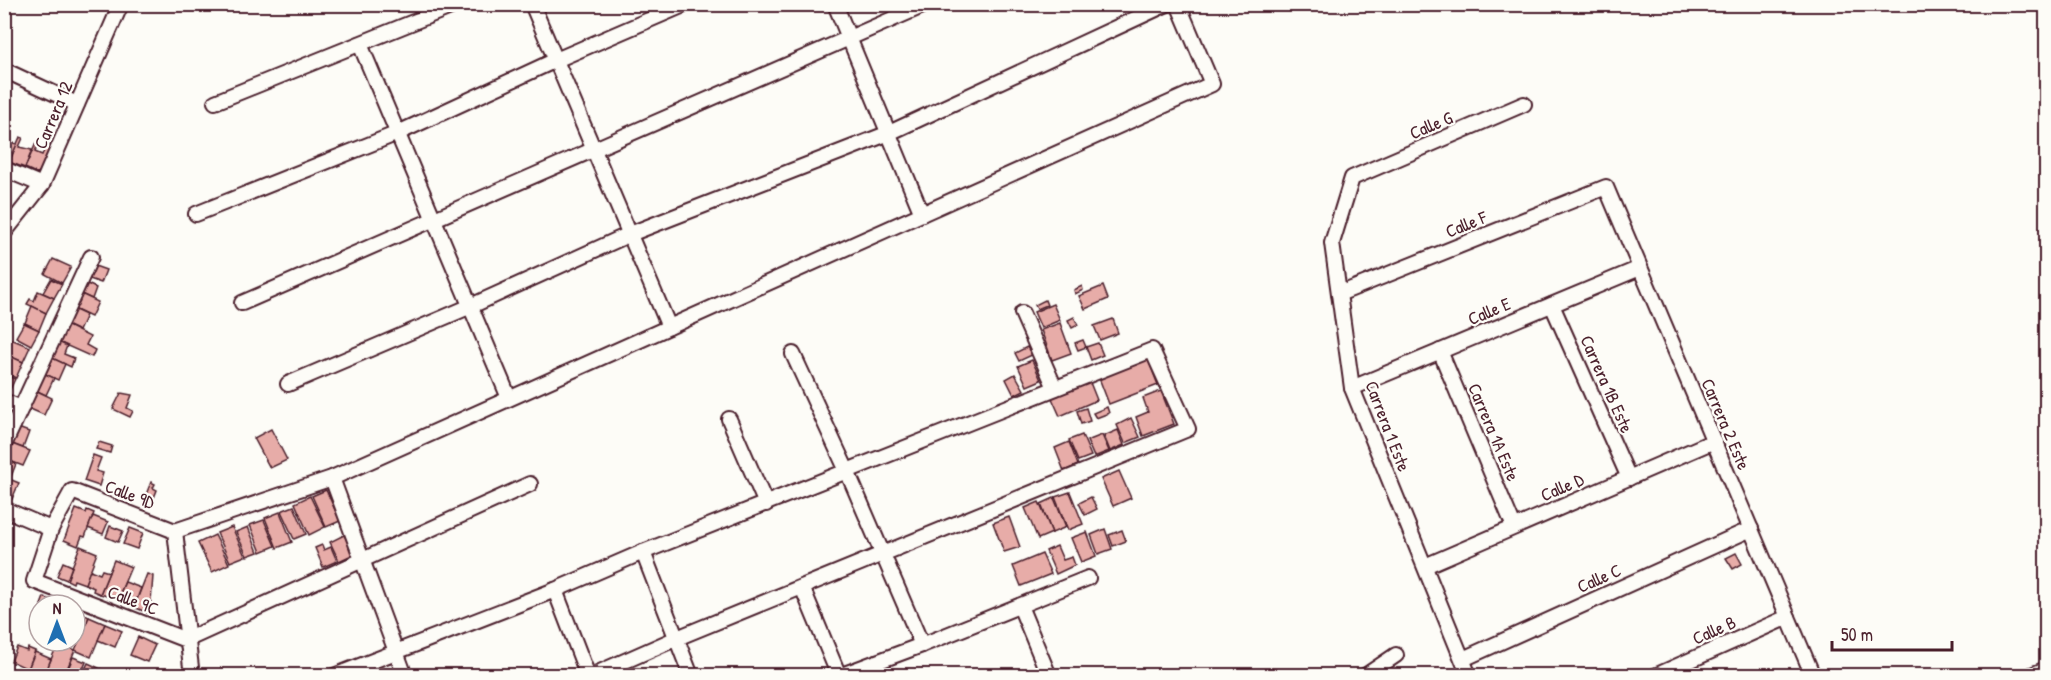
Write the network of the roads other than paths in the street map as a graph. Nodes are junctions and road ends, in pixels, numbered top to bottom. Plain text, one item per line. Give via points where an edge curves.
1 (121, 4) edge
2 (458, 4) edge
3 (532, 4) edge
4 (686, 4) edge
5 (835, 4) edge
6 (927, 4) edge
7 (1167, 4) edge
8 (1178, 4) edge
9 (850, 38) junction
10 (360, 44) junction
11 (556, 60) junction
12 (4, 70) edge
13 (215, 102) dead end
14 (77, 104) junction
15 (1524, 104) dead end
16 (398, 133) junction
17 (889, 133) junction
18 (594, 149) junction
19 (4, 169) edge
20 (1352, 178) joint
21 (42, 185) junction
22 (1606, 187) joint
23 (196, 214) dead end
24 (922, 214) junction
25 (434, 220) junction
26 (4, 233) edge
27 (630, 234) junction
28 (90, 257) dead end
29 (1640, 268) junction
30 (1339, 294) junction
31 (242, 303) dead end
32 (1552, 305) junction
33 (471, 306) junction
34 (1022, 313) dead end
35 (669, 327) junction
36 (1440, 351) junction
37 (793, 354) dead end
38 (288, 384) dead end
39 (1055, 388) junction
40 (1352, 388) junction
41 (509, 398) junction
42 (4, 401) edge
43 (21, 408) junction
44 (729, 419) dead end
45 (1713, 441) junction
46 (4, 445) edge
47 (848, 471) junction
48 (332, 478) junction
49 (1629, 478) junction
50 (530, 484) dead end
51 (766, 504) junction
52 (4, 509) edge
53 (1514, 527) junction
54 (51, 529) junction
55 (1751, 529) junction
56 (175, 531) junction
57 (643, 552) junction
58 (883, 554) junction
59 (362, 560) junction
60 (1425, 566) junction
61 (1088, 578) dead end
62 (802, 587) junction
63 (555, 590) junction
64 (1020, 606) junction
65 (1788, 617) junction
66 (677, 638) junction
67 (186, 640) junction
68 (922, 645) junction
69 (396, 651) junction
70 (1396, 655) dead end
71 (1463, 659) junction
72 (2046, 669) edge
73 (192, 675) edge
74 (334, 675) edge
75 (405, 675) edge
76 (590, 675) edge
77 (691, 675) edge
78 (1049, 675) edge
79 (1365, 675) edge
80 (1469, 675) edge
81 (1655, 675) edge
82 (1813, 675) edge
83 (2029, 675) edge

1 - 14 street, Carrera 12
2 - 10 street
3 - 11 street
4 - 11 street
5 - 9 street
6 - 9 street
7 - 17 street
8 - 24 street via 1212,84
9 - 17 street
9 - 18 street
10 - 13 street
10 - 16 street
11 - 16 street
11 - 18 street
12 - 14 street
14 - 21 street, Carrera 12
15 - 20 street, Calle G
16 - 23 street
16 - 25 street
17 - 24 street
17 - 27 street
18 - 25 street
18 - 27 street
19 - 21 street
20 - 30 street, Carrera 1 Este via 1332,243
21 - 26 street, Carrera 12
22 - 29 street, Carrera 2 Este
22 - 30 street, Calle F
24 - 35 street
25 - 31 street
25 - 33 street
27 - 33 street
27 - 35 street
28 - 43 street
29 - 32 street, Calle E
29 - 45 street, Carrera 2 Este
30 - 40 street, Carrera 1 Este
32 - 36 street, Calle E
32 - 49 street, Carrera 1B Este
33 - 38 street
33 - 41 street
34 - 39 street
35 - 41 street
36 - 40 street, Calle E
36 - 53 street, Carrera 1A Este
37 - 47 street
39 - 47 street
39 - 58 street via 1152,350 1188,429
40 - 60 street, Carrera 1 Este
41 - 48 street
42 - 43 street
43 - 46 street
44 - 51 street
45 - 49 street, Calle D
45 - 55 street, Carrera 2 Este
47 - 51 street
47 - 58 street
48 - 56 street
48 - 59 street
49 - 53 street, Calle D
50 - 59 street
51 - 57 street
52 - 54 street
53 - 60 street, Calle D
54 - 56 street, Calle 9D via 72,491
54 - 67 street, Calle 9C via 34,581
55 - 65 street, Carrera 2 Este
55 - 71 street, Calle C
56 - 67 street
57 - 63 street
57 - 66 street
58 - 62 street
58 - 68 street
59 - 67 street
59 - 69 street
60 - 71 street, Carrera 1 Este
61 - 64 street
62 - 66 street
62 - 68 street via 839,675
63 - 69 street
63 - 76 street
64 - 68 street
64 - 78 street
65 - 81 street, Calle B
65 - 82 street, Carrera 2 Este
66 - 76 street
66 - 77 street
67 - 73 street
69 - 74 street
69 - 75 street
70 - 79 street
71 - 80 street, Carrera 1 Este
72 - 83 street

